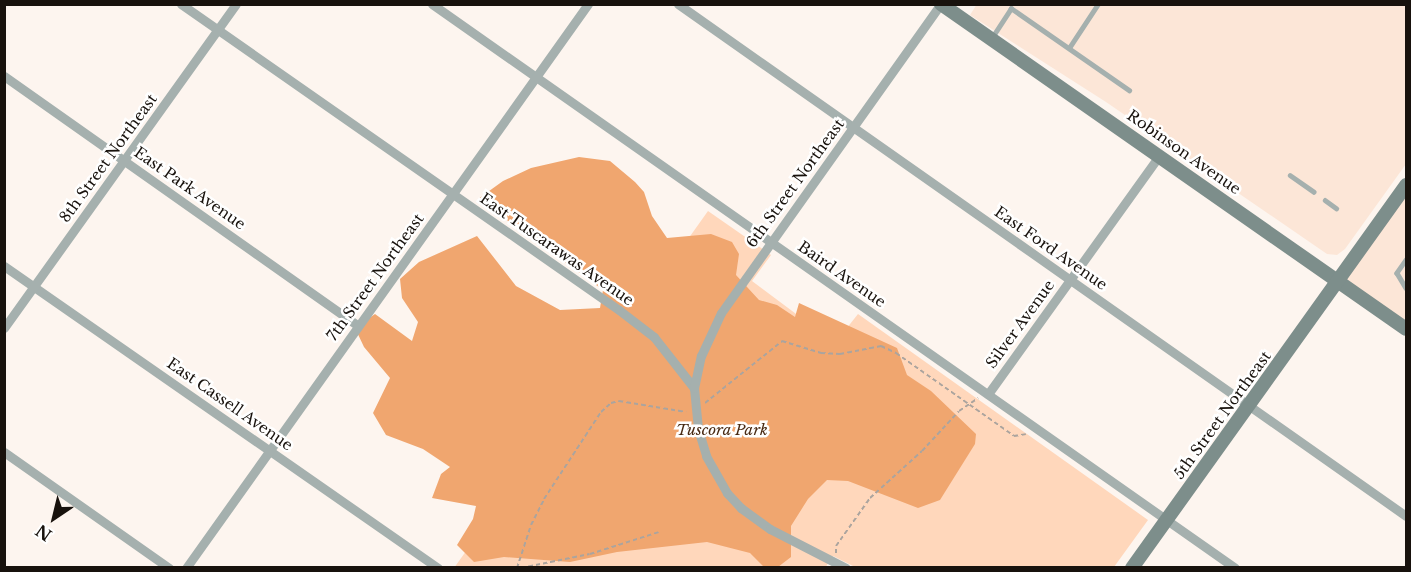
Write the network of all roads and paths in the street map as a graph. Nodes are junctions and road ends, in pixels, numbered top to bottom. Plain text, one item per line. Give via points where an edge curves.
1 (181, 4) edge
2 (236, 4) edge
3 (432, 4) edge
4 (588, 4) edge
5 (678, 4) edge
6 (941, 4) edge
7 (1098, 4) edge
8 (1011, 6) edge
9 (217, 30) junction
10 (991, 39) junction
11 (1069, 48) junction
12 (4, 76) edge
13 (536, 78) junction
14 (1129, 90) dead end
15 (853, 128) junction
16 (1160, 155) junction
17 (124, 160) junction
18 (1290, 175) dead end
19 (1314, 192) dead end
20 (1404, 194) edge
21 (453, 195) junction
22 (1325, 200) dead end
23 (1336, 208) dead end
24 (771, 242) junction
25 (1407, 261) edge
26 (4, 266) edge
27 (1071, 280) junction
28 (1338, 281) junction
29 (34, 286) junction
30 (1407, 288) edge
31 (357, 325) junction
32 (4, 328) edge
33 (1407, 329) edge
34 (694, 388) junction
35 (986, 393) junction
36 (969, 404) junction
37 (1249, 406) junction
38 (696, 414) junction
39 (1034, 426) junction
40 (270, 450) junction
41 (4, 452) edge
42 (1407, 516) edge
43 (1167, 519) junction
44 (659, 532) dead end
45 (835, 562) junction
46 (169, 567) edge
47 (186, 567) edge
48 (438, 567) edge
49 (519, 567) edge
50 (846, 567) edge
51 (1132, 567) edge
52 (1235, 567) edge

1 - 9 street, East Tuscarawas Avenue
2 - 9 street, 8th Street Northeast
3 - 13 street, Baird Avenue
4 - 13 street, 7th Street Northeast
5 - 15 street, East Ford Avenue
6 - 10 main road, Robinson Avenue
6 - 15 street, 6th Street Northeast
7 - 11 lane
8 - 10 lane
8 - 11 lane
9 - 17 street, 8th Street Northeast
9 - 21 street, East Tuscarawas Avenue
10 - 16 main road, Robinson Avenue
11 - 14 lane
12 - 17 street, East Park Avenue
13 - 21 street, 7th Street Northeast
13 - 24 street, Baird Avenue
15 - 24 street, 6th Street Northeast
15 - 27 street, East Ford Avenue
16 - 27 street, Silver Avenue
16 - 28 main road, Robinson Avenue
17 - 29 street, 8th Street Northeast
17 - 31 street, East Park Avenue
18 - 19 lane
20 - 28 main road, 5th Street Northeast
21 - 31 street, 7th Street Northeast
21 - 34 street, East Tuscarawas Avenue via 637,323
22 - 23 lane
24 - 34 street, 6th Street Northeast via 721,313 701,356
24 - 35 street, Baird Avenue
25 - 30 lane via 1397,273
26 - 29 street, East Cassell Avenue
27 - 35 street, Silver Avenue
27 - 37 street, East Ford Avenue
28 - 33 main road, Robinson Avenue
28 - 37 main road, 5th Street Northeast
29 - 32 street, 8th Street Northeast
29 - 40 street, East Cassell Avenue
31 - 40 street, 7th Street Northeast
34 - 38 street
35 - 36 path
35 - 39 street, Baird Avenue
36 - 38 path via 887,348 873,346 840,354 782,341 718,391
36 - 39 path via 1014,436 1023,436
36 - 45 path via 870,498 836,546
37 - 42 street, East Ford Avenue
37 - 43 main road, 5th Street Northeast
38 - 45 street via 714,474 741,508 770,529
38 - 49 path via 620,401 611,403 552,484 531,525
39 - 43 street, Baird Avenue
40 - 47 street, 7th Street Northeast
40 - 48 street, East Cassell Avenue via 427,555
41 - 46 street
43 - 51 main road, 5th Street Northeast
43 - 52 street, Baird Avenue
44 - 49 path via 590,554
45 - 50 street

